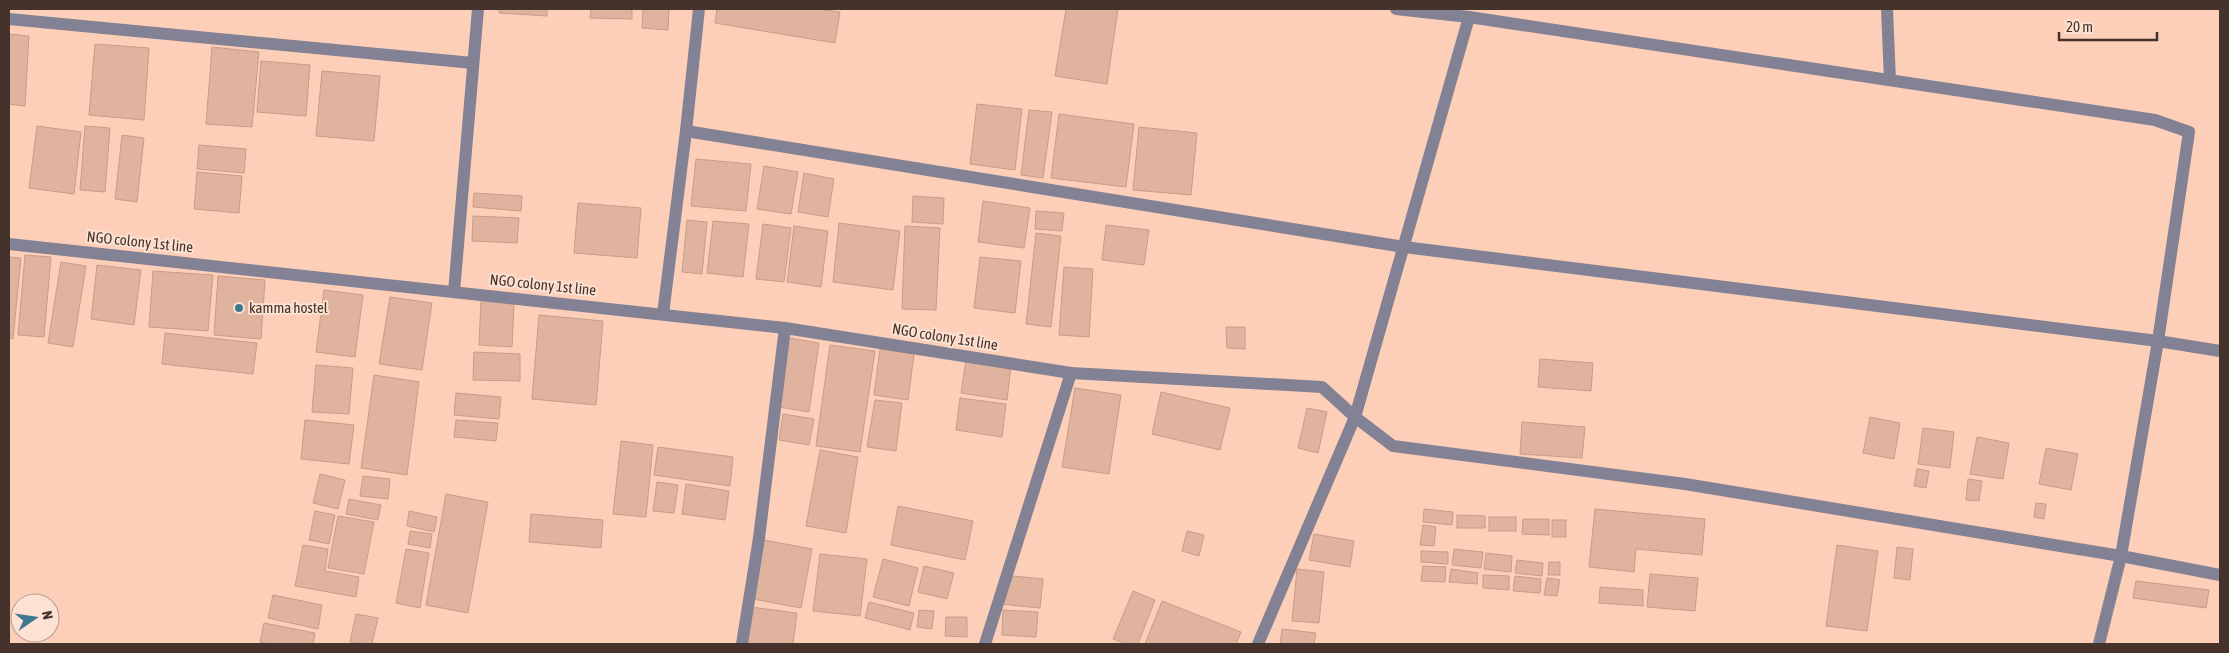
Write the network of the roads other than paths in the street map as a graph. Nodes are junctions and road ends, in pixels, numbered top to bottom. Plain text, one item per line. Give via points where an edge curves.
1 (478, 9) edge
2 (699, 9) edge
3 (1396, 9) edge
4 (1887, 9) edge
5 (1469, 17) junction
6 (9, 19) edge
7 (473, 62) junction
8 (1890, 80) junction
9 (686, 131) junction
10 (9, 244) edge
11 (1404, 247) junction
12 (454, 292) junction
13 (663, 314) junction
14 (785, 328) junction
15 (2158, 341) junction
16 (2220, 352) edge
17 (1071, 373) junction
18 (1355, 417) junction
19 (2122, 556) junction
20 (2220, 574) edge
21 (742, 644) edge
22 (985, 644) edge
23 (1258, 644) edge
24 (2099, 644) edge

1 - 7 street
2 - 9 street
3 - 5 street
4 - 8 street
5 - 8 street
5 - 11 street
6 - 7 street
7 - 12 street
8 - 15 street via 2155,120 2190,132
9 - 11 street
9 - 13 street
10 - 12 street, NGO colony 1st line
11 - 15 street
11 - 18 street
12 - 13 street, NGO colony 1st line
13 - 14 street, NGO colony 1st line
14 - 17 street, NGO colony 1st line
14 - 21 street via 759,538
15 - 16 street
15 - 19 street
17 - 18 street, NGO colony 1st line via 1322,387
17 - 22 street
18 - 19 street, NGO colony 1st line via 1393,446 1685,484
18 - 23 street
19 - 20 street, NGO colony 1st line
19 - 24 street

